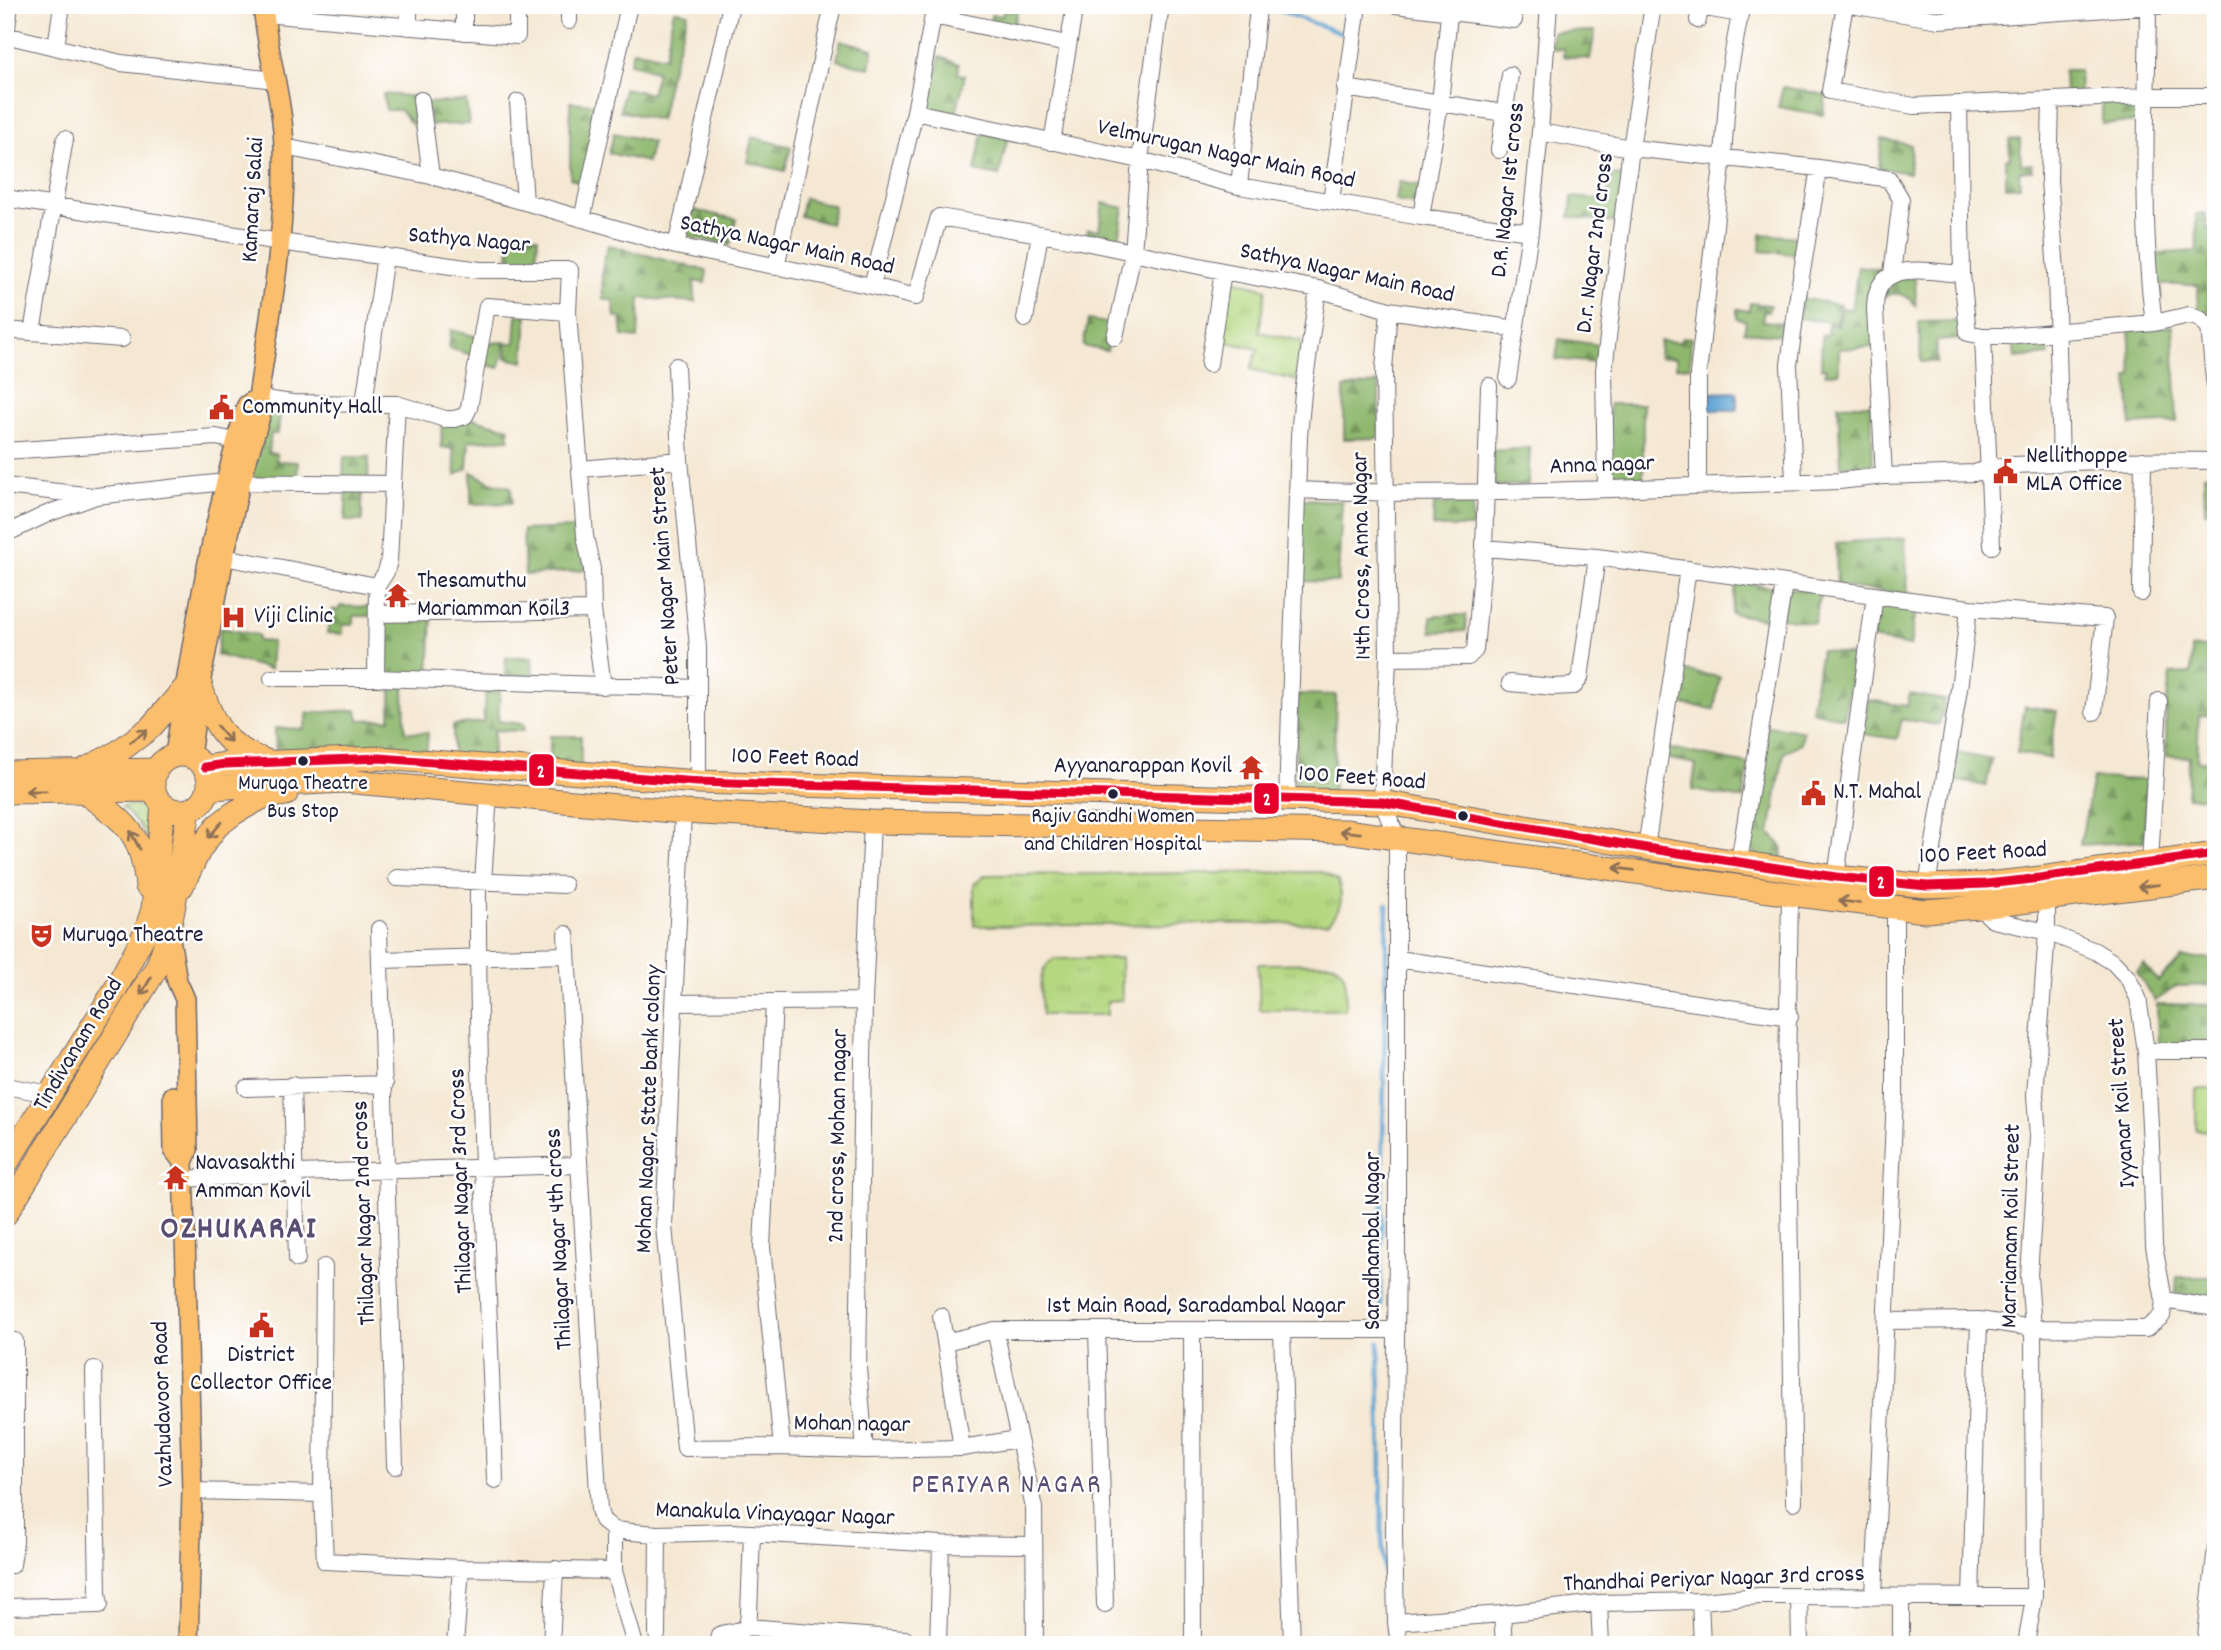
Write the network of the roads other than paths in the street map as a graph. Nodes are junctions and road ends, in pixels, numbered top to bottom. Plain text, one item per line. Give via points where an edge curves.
1 (10, 5) edge
2 (62, 5) edge
3 (357, 5) edge
4 (410, 5) edge
5 (464, 5) edge
6 (517, 5) edge
7 (629, 5) edge
8 (731, 5) edge
9 (833, 5) edge
10 (1074, 5) edge
11 (1358, 5) edge
12 (1396, 5) edge
13 (1549, 5) edge
14 (1653, 5) edge
15 (1845, 5) edge
16 (1851, 5) edge
17 (2170, 5) edge
18 (1161, 6) edge
19 (1258, 8) dead end
20 (2148, 8) junction
21 (1449, 9) edge
22 (264, 10) edge
23 (933, 11) edge
24 (1514, 20) dead end
25 (1698, 20) dead end
26 (357, 23) junction
27 (409, 27) junction
28 (464, 32) junction
29 (5, 35) edge
30 (1067, 44) junction
31 (56, 47) junction
32 (1510, 75) dead end
33 (276, 80) junction
34 (1345, 88) junction
35 (2147, 96) junction
36 (2216, 96) edge
37 (421, 100) dead end
38 (2051, 101) junction
39 (518, 102) dead end
40 (1440, 103) junction
41 (1959, 105) junction
42 (915, 112) junction
43 (1504, 113) junction
44 (1540, 132) junction
45 (65, 139) dead end
46 (1052, 142) junction
47 (284, 147) junction
48 (1631, 148) junction
49 (1499, 150) dead end
50 (1723, 156) junction
51 (1140, 160) junction
52 (1819, 168) junction
53 (430, 176) junction
54 (1239, 186) junction
55 (5, 198) edge
56 (1331, 201) junction
57 (525, 202) junction
58 (52, 206) junction
59 (1421, 217) junction
60 (582, 219) junction
61 (1530, 232) junction
62 (1040, 234) junction
63 (280, 242) junction
64 (676, 246) junction
65 (1133, 253) junction
66 (385, 256) junction
67 (776, 267) junction
68 (1223, 271) junction
69 (1892, 274) junction
70 (1962, 274) junction
71 (872, 286) junction
72 (1318, 289) junction
73 (1389, 310) junction
74 (568, 312) junction
75 (1025, 319) dead end
76 (2154, 323) junction
77 (1516, 329) junction
78 (5, 330) edge
79 (2059, 331) junction
80 (33, 332) junction
81 (1983, 336) junction
82 (1115, 337) dead end
83 (122, 339) dead end
84 (1209, 364) dead end
85 (676, 366) dead end
86 (1508, 379) dead end
87 (1489, 386) dead end
88 (258, 398) junction
89 (2216, 400) edge
90 (364, 403) junction
91 (397, 404) junction
92 (236, 441) junction
93 (5, 451) edge
94 (680, 460) junction
95 (2143, 460) junction
96 (2216, 461) edge
97 (2061, 462) junction
98 (1988, 467) junction
99 (581, 469) junction
100 (1884, 476) junction
101 (1794, 482) junction
102 (233, 483) junction
103 (393, 484) junction
104 (1698, 485) junction
105 (5, 486) edge
106 (1606, 488) junction
107 (1297, 490) junction
108 (1485, 492) junction
109 (1386, 494) junction
110 (96, 496) junction
111 (5, 534) edge
112 (1992, 546) dead end
113 (1484, 548) junction
114 (224, 557) junction
115 (1597, 557) junction
116 (1688, 569) junction
117 (1784, 584) junction
118 (377, 586) junction
119 (2141, 593) dead end
120 (1875, 595) junction
121 (1969, 608) junction
122 (593, 610) junction
123 (377, 614) junction
124 (1388, 658) junction
125 (272, 678) dead end
126 (376, 678) junction
127 (1510, 682) dead end
128 (193, 686) junction
129 (603, 686) junction
130 (698, 688) junction
131 (2159, 701) dead end
132 (2094, 712) dead end
133 (271, 762) junction
134 (195, 767) junction
135 (5, 773) edge
136 (82, 781) junction
137 (344, 781) junction
138 (698, 782) junction
139 (158, 788) junction
140 (5, 792) edge
141 (489, 794) junction
142 (1287, 800) junction
143 (1382, 802) junction
144 (189, 811) junction
145 (683, 812) junction
146 (872, 822) junction
147 (1397, 838) junction
148 (1646, 848) junction
149 (2216, 854) edge
150 (1739, 862) junction
151 (2150, 863) junction
152 (1836, 877) junction
153 (397, 878) dead end
154 (2216, 878) edge
155 (481, 881) junction
156 (564, 886) dead end
157 (1927, 886) junction
158 (1790, 894) junction
159 (2047, 899) junction
160 (1979, 907) junction
161 (1895, 909) junction
162 (157, 913) junction
163 (379, 929) dead end
164 (169, 930) junction
165 (2047, 932) junction
166 (566, 934) dead end
167 (567, 955) junction
168 (478, 956) junction
169 (1398, 959) junction
170 (381, 960) junction
171 (864, 1001) junction
172 (774, 1002) junction
173 (676, 1003) junction
174 (1790, 1017) junction
175 (2146, 1051) junction
176 (2216, 1051) edge
177 (385, 1084) junction
178 (292, 1085) junction
179 (5, 1086) edge
180 (246, 1087) dead end
181 (50, 1094) junction
182 (579, 1165) junction
183 (5, 1166) edge
184 (484, 1168) junction
185 (183, 1170) junction
186 (387, 1171) junction
187 (296, 1173) junction
188 (5, 1215) edge
189 (297, 1259) dead end
190 (324, 1267) dead end
191 (2164, 1300) junction
192 (2216, 1308) edge
193 (941, 1316) dead end
194 (1979, 1320) junction
195 (1886, 1321) junction
196 (2034, 1328) junction
197 (995, 1330) junction
198 (1097, 1330) junction
199 (1192, 1330) junction
200 (1282, 1330) junction
201 (1396, 1330) junction
202 (15, 1341) dead end
203 (945, 1342) junction
204 (94, 1369) dead end
205 (1018, 1439) junction
206 (782, 1447) junction
207 (685, 1448) joint
208 (962, 1448) junction
209 (865, 1450) junction
210 (395, 1466) dead end
211 (495, 1480) dead end
212 (192, 1491) junction
213 (322, 1494) junction
214 (1794, 1502) dead end
215 (608, 1525) junction
216 (658, 1534) junction
217 (752, 1534) junction
218 (942, 1544) junction
219 (1034, 1545) junction
220 (2216, 1547) edge
221 (5, 1564) edge
222 (461, 1568) junction
223 (555, 1569) junction
224 (614, 1571) junction
225 (1798, 1596) junction
226 (1874, 1597) junction
227 (1901, 1597) junction
228 (1971, 1597) junction
229 (2034, 1597) junction
230 (1700, 1601) junction
231 (1599, 1603) junction
232 (1105, 1604) dead end
233 (5, 1607) edge
234 (1502, 1614) junction
235 (1396, 1622) junction
236 (747, 1627) junction
237 (657, 1635) dead end
238 (811, 1639) edge
239 (905, 1639) dead end
240 (188, 1645) edge
241 (455, 1645) edge
242 (551, 1645) edge
243 (635, 1645) edge
244 (717, 1645) edge
245 (938, 1645) edge
246 (1035, 1645) edge
247 (1193, 1645) edge
248 (1292, 1645) edge
249 (1399, 1645) edge
250 (1504, 1645) edge
251 (1601, 1645) edge
252 (1702, 1645) edge
253 (1800, 1645) edge
254 (1901, 1645) edge
255 (2026, 1645) edge
256 (2205, 1645) edge

1 - 29 street
2 - 31 street
3 - 26 street
4 - 27 street
5 - 28 street
6 - 28 street via 517,36
7 - 60 street
8 - 64 street
9 - 67 street
10 - 30 street
11 - 34 street
12 - 21 street
13 - 44 street, D.R. Nagar 1st cross
14 - 48 street, D.r. Nagar 2nd cross
15 - 41 street via 1830,91 1914,106
16 - 20 street via 1939,20
17 - 20 street
18 - 51 street
19 - 54 street
20 - 35 street
21 - 24 street
21 - 40 street
22 - 26 street
22 - 33 main road, Kamaraj Salai
23 - 30 street
23 - 42 street
25 - 50 street via 1700,7 1740,14 1729,74
26 - 27 street
27 - 28 street
29 - 31 street
30 - 46 street
31 - 33 street via 121,63
32 - 43 street
33 - 47 main road, Kamaraj Salai
34 - 40 street
34 - 56 street
35 - 36 street
35 - 38 street
35 - 76 street via 2149,285
37 - 53 street
38 - 41 street
38 - 79 street via 2049,180
39 - 57 street
40 - 43 street
40 - 59 street
41 - 70 street
42 - 46 street, Velmurugan Nagar Main Road
42 - 71 street
43 - 49 street
44 - 48 street
44 - 61 street, D.R. Nagar 1st cross
45 - 58 street
46 - 51 street, Velmurugan Nagar Main Road
47 - 53 street, Sathya Nagar Main Road
47 - 63 main road, Kamaraj Salai
48 - 50 street
48 - 106 street, D.r. Nagar 2nd cross via 1604,370
50 - 52 street
50 - 104 street via 1698,374
51 - 54 street, Velmurugan Nagar Main Road
51 - 65 street
52 - 69 street via 1889,179 1896,187 1900,199
52 - 101 street via 1789,365
53 - 57 street, Sathya Nagar Main Road
54 - 56 street, Velmurugan Nagar Main Road
55 - 58 street, Sathya Nagar
56 - 59 street, Velmurugan Nagar Main Road
57 - 60 street, Sathya Nagar Main Road
58 - 63 street, Sathya Nagar
58 - 80 street
59 - 61 street, Velmurugan Nagar Main Road
60 - 64 street, Sathya Nagar Main Road
61 - 77 street, D.R. Nagar 1st cross
62 - 65 street, Sathya Nagar Main Road
62 - 71 street, Sathya Nagar Main Road via 939,217 916,297
62 - 75 street
63 - 66 street, Sathya Nagar
63 - 88 main road, Kamaraj Salai
64 - 67 street, Sathya Nagar Main Road
65 - 68 street, Sathya Nagar Main Road
65 - 82 street
66 - 74 street, Sathya Nagar via 480,270 570,271
66 - 90 street
67 - 71 street, Sathya Nagar Main Road
68 - 72 street, Sathya Nagar Main Road
68 - 84 street
69 - 70 street
69 - 100 street via 1881,282 1875,299
70 - 81 street via 1968,333
72 - 73 street, Sathya Nagar Main Road
72 - 107 street via 1302,398
73 - 77 street, Sathya Nagar Main Road
73 - 109 street, 14th Cross, Anna Nagar via 1384,369
74 - 91 street via 487,306 464,416 445,419
74 - 99 street, Sathya Nagar
76 - 79 street
76 - 89 street via 2189,315 2209,327
77 - 86 street, D.R. Nagar 1st cross
78 - 80 street
79 - 81 street
79 - 97 street
80 - 83 street
81 - 98 street
85 - 94 street, Peter Nagar Main Street
87 - 108 street
88 - 90 street
88 - 92 main road, Kamaraj Salai via 247,405
88 - 102 main road, Kamaraj Salai via 262,410
90 - 91 street
91 - 103 street
92 - 93 street via 216,437
92 - 102 main road, Kamaraj Salai
94 - 99 street
94 - 130 street, Peter Nagar Main Street
95 - 96 street, Anna nagar
95 - 97 street, Anna nagar
95 - 119 street
97 - 98 street, Anna nagar
98 - 100 street, Anna nagar via 1975,472
98 - 112 street
99 - 122 street, Sathya Nagar
100 - 101 street, Anna nagar
101 - 104 street, Anna nagar
102 - 103 street
102 - 110 street
102 - 114 main road, Kamaraj Salai
102 - 128 main road, Kamaraj Salai
103 - 118 street via 389,561
104 - 106 street, Anna nagar
105 - 110 street
106 - 108 street, Anna nagar
107 - 109 street, Anna nagar
107 - 142 street
108 - 109 street, Anna nagar
108 - 113 street
109 - 124 street, 14th Cross, Anna Nagar
110 - 111 street
113 - 115 street
113 - 124 street via 1475,650 1468,657
114 - 118 street
114 - 128 main road, Kamaraj Salai
115 - 116 street
115 - 127 street via 1580,678 1574,686
116 - 117 street
116 - 148 street
117 - 120 street
117 - 150 street
118 - 123 street
120 - 121 street
120 - 152 street
121 - 132 street via 2105,618
121 - 157 street
122 - 123 street
122 - 129 street, Sathya Nagar
123 - 126 street
124 - 143 street, 14th Cross, Anna Nagar
125 - 126 street
126 - 129 street
128 -> 133 highway via 225,737 250,756
128 - 134 main road, Kamaraj Salai
136 -> 128 highway via 150,728
129 - 130 street
130 - 138 street, Peter Nagar Main Street
131 - 151 street
133 - 134 highway, 100 Feet Road
133 - 138 highway, 100 Feet Road via 380,758
134 - 137 highway, 100 Feet Road
134 - 139 highway via 161,763
134 - 144 highway via 202,802
135 - 136 highway
136 - 139 highway
136 -> 140 highway
162 -> 136 highway via 147,891 138,841
137 - 141 highway, 100 Feet Road
137 -> 162 highway via 261,798 234,813 217,826 184,883
138 - 142 highway, 100 Feet Road
139 - 144 highway via 180,812
139 - 162 highway
141 - 145 highway, 100 Feet Road
141 - 155 street, Thilagar Nagar 3rd Cross
142 - 143 highway, 100 Feet Road
143 - 147 street
143 - 148 highway, 100 Feet Road
144 - 162 highway, Tindivanam Road
145 - 146 highway, 100 Feet Road
145 - 173 street, Mohan Nagar, State bank colony
147 -> 146 highway, 100 Feet Road via 1346,831
146 - 171 street, 2nd cross, Mohan nagar
158 -> 147 highway, 100 Feet Road
147 - 169 street, Saradhambal Nagar
148 - 150 highway, 100 Feet Road
149 - 151 highway, 100 Feet Road
150 - 152 highway, 100 Feet Road
151 - 157 highway, 100 Feet Road via 1986,884
152 - 157 highway, 100 Feet Road
153 - 155 street
154 -> 159 highway, 100 Feet Road
155 - 156 street
155 - 168 street, Thilagar Nagar 3rd Cross
161 -> 158 highway, 100 Feet Road
158 - 174 street
159 - 160 highway, 100 Feet Road
159 - 165 street, Marriamam Koil Street
160 - 161 highway, 100 Feet Road
160 - 165 street, Iyyanar Koil Street via 1993,920
161 - 195 street via 1895,1094
162 - 164 highway, Tindivanam Road
162 - 181 highway
163 - 170 street, Thilagar Nagar 2nd cross
164 - 185 main road, Vazhudavoor Road via 177,981 172,1000 174,1150
164 -> 188 highway, Tindivanam Road via 157,967
165 - 175 street, Iyyanar Koil Street via 2095,951 2128,978 2137,998
165 - 196 street, Marriamam Koil Street via 2029,1276
166 - 167 street, Thilagar Nagar 4th cross
167 - 168 street
167 - 182 street, Thilagar Nagar 4th cross
168 - 170 street
168 - 184 street, Thilagar Nagar 3rd Cross
169 - 174 street
169 - 201 street, Saradhambal Nagar
170 - 177 street, Thilagar Nagar 2nd cross
171 - 172 street
171 - 209 street, 2nd cross, Mohan nagar via 858,1368
172 - 173 street
172 - 206 street via 762,1247
173 - 207 street, Mohan Nagar, State bank colony via 664,1226
174 - 214 street
175 - 176 street
175 - 191 street, Iyyanar Koil Street via 2154,1245
177 - 178 street
177 - 186 street, Thilagar Nagar 2nd cross
178 - 180 street
178 - 187 street
179 - 181 street
181 - 183 highway
182 - 184 street
182 - 215 street, Thilagar Nagar 4th cross via 599,1510
184 - 186 street
184 - 211 street, Thilagar Nagar 3rd Cross
185 - 187 street
185 - 212 main road, Vazhudavoor Road
186 - 187 street
186 - 210 street, Thilagar Nagar 2nd cross
187 - 189 street
190 - 213 street
191 - 192 street
191 - 196 street via 2162,1316 2147,1329
193 - 203 street
194 - 195 street
194 - 196 street
194 - 228 street
195 - 226 street
196 - 229 street, Marriamam Koil Street
197 - 198 street, 1st Main Road, Saradambal Nagar
197 - 203 street, 1st Main Road, Saradambal Nagar
197 - 205 street
198 - 199 street, 1st Main Road, Saradambal Nagar
198 - 232 street
199 - 200 street, 1st Main Road, Saradambal Nagar
199 - 247 street
200 - 201 street, 1st Main Road, Saradambal Nagar
200 - 248 street
201 - 235 street, Saradhambal Nagar
202 - 221 street via 15,1542 12,1565
203 - 208 street
204 - 233 street via 100,1605
205 - 208 street, Mohan nagar
205 - 219 street via 1034,1508
206 - 207 street, Mohan nagar
206 - 209 street, Mohan nagar
208 - 209 street, Mohan nagar
212 - 213 street
212 - 240 main road, Vazhudavoor Road
213 - 222 street via 326,1561
215 - 216 street, Manakula Vinayagar Nagar
215 - 224 street, Thilagar Nagar 4th cross
216 - 217 street, Manakula Vinayagar Nagar
216 - 237 street
217 - 218 street, Manakula Vinayagar Nagar
217 - 236 street
218 - 219 street, Manakula Vinayagar Nagar
218 - 245 street
219 - 246 street
220 - 256 street
222 - 223 street
222 - 241 street
223 - 224 street
223 - 242 street
224 - 243 street, Thilagar Nagar 4th cross
225 - 226 street, Thandhai Periyar Nagar 3rd cross
225 - 230 street, Thandhai Periyar Nagar 3rd cross
225 - 253 street
226 - 227 street, Thandhai Periyar Nagar 3rd cross
227 - 228 street, Thandhai Periyar Nagar 3rd cross
227 - 254 street
228 - 229 street, Thandhai Periyar Nagar 3rd cross
229 - 255 street, Marriamam Koil Street
230 - 231 street, Thandhai Periyar Nagar 3rd cross
230 - 252 street
231 - 234 street, Thandhai Periyar Nagar 3rd cross
231 - 251 street
234 - 235 street, Thandhai Periyar Nagar 3rd cross
234 - 250 street
235 - 249 street, Saradhambal Nagar
236 - 238 street
236 - 244 street via 725,1632
238 - 239 street

